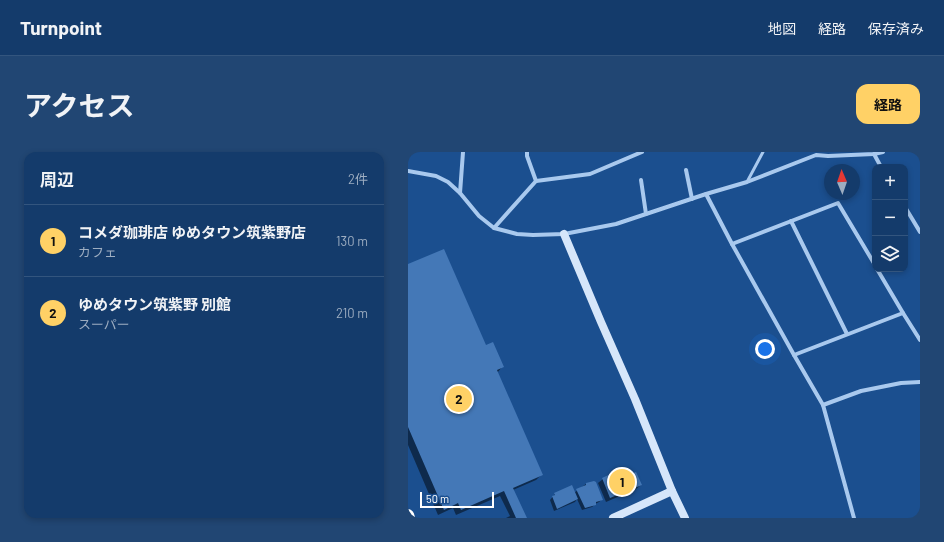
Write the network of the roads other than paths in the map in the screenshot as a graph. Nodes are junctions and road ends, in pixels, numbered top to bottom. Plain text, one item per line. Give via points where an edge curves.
1 (463, 152) edge
2 (527, 152) edge
3 (640, 152) edge
4 (763, 152) edge
5 (883, 152) edge
6 (815, 154) edge
7 (874, 154) junction
8 (879, 164) edge
9 (686, 170) dead end
10 (408, 171) edge
11 (641, 180) dead end
12 (536, 181) junction
13 (747, 182) junction
14 (460, 193) junction
15 (706, 194) junction
16 (692, 199) junction
17 (908, 212) edge
18 (646, 214) junction
19 (790, 221) junction
20 (494, 228) junction
21 (920, 232) edge
22 (564, 234) junction
23 (732, 244) junction
24 (872, 260) edge
25 (879, 272) edge
26 (903, 313) junction
27 (847, 334) junction
28 (920, 340) edge
29 (794, 356) junction
30 (920, 382) edge
31 (823, 405) junction
32 (672, 491) junction
33 (408, 515) edge
34 (409, 518) edge
35 (613, 518) edge
36 (685, 518) edge
37 (854, 518) edge

1 - 14 street
2 - 12 street
3 - 12 street via 590,174
4 - 13 lane
5 - 7 street
6 - 7 street
6 - 13 street
7 - 8 street
9 - 16 street
10 - 14 street via 442,178
11 - 18 street
12 - 20 street
13 - 15 street
14 - 20 street via 479,216
15 - 16 street
15 - 23 street
16 - 18 street
17 - 21 street
18 - 22 street via 616,224
19 - 23 street
19 - 24 street via 838,203
19 - 27 street
20 - 22 street via 517,234
22 - 32 street
23 - 29 street
25 - 26 street
26 - 27 street
26 - 28 street
27 - 29 street
29 - 31 street
30 - 31 street via 861,391
31 - 37 street
32 - 35 street
32 - 36 street
33 - 34 highway

